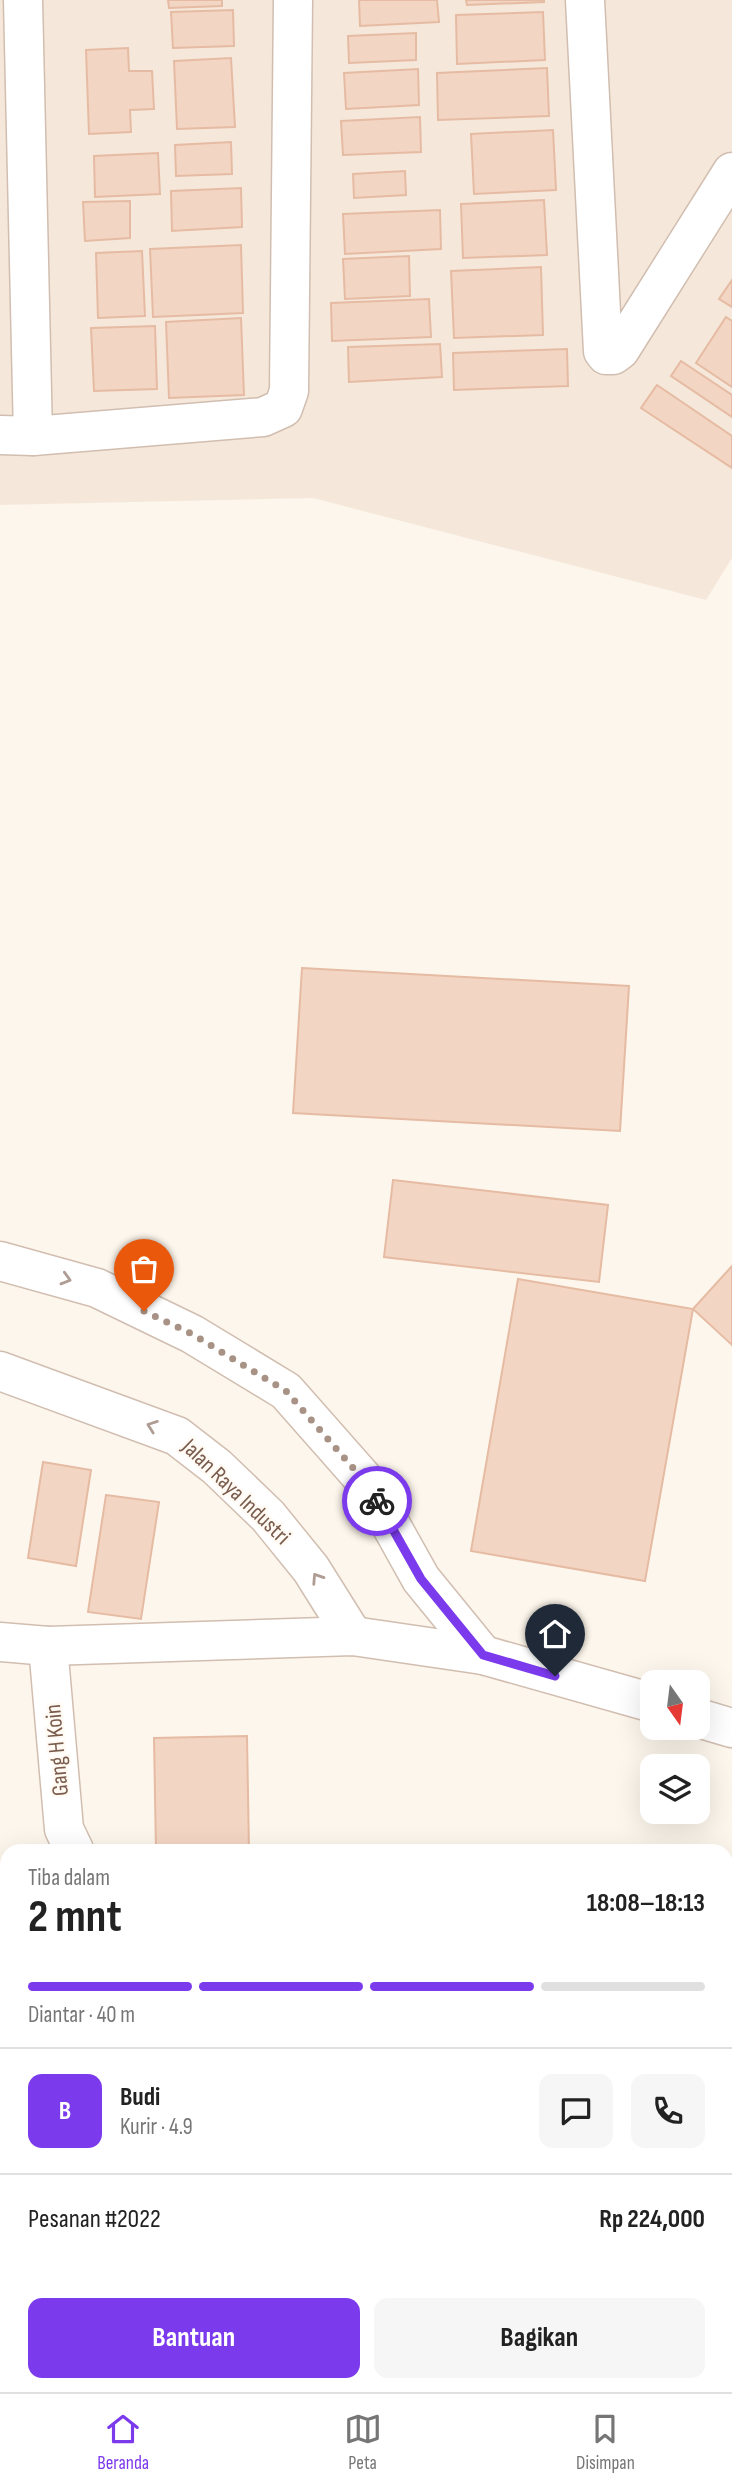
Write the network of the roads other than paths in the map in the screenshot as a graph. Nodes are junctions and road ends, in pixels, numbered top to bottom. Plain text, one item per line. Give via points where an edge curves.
1 (23, 0) edge
2 (293, 0) edge
3 (585, 0) edge
4 (732, 172) edge
5 (16, 436) edge
6 (0, 1261) edge
7 (0, 1371) edge
8 (353, 1636) junction
9 (0, 1642) edge
10 (48, 1646) junction
11 (483, 1655) junction
12 (640, 1699) edge
13 (710, 1722) edge
14 (732, 1728) edge
15 (71, 1844) edge

1 - 5 street
2 - 5 street via 289,391 283,408 263,417
3 - 4 street via 606,355 620,350
6 -> 11 street via 97,1288 192,1334 286,1391 368,1485 421,1579
8 -> 7 street, Jalan Raya Industri via 311,1569 268,1516 218,1467 177,1436
8 - 10 street
8 - 11 street
9 - 10 street
10 - 15 street, Gang H Koin via 64,1829
11 - 12 street
13 - 14 street

